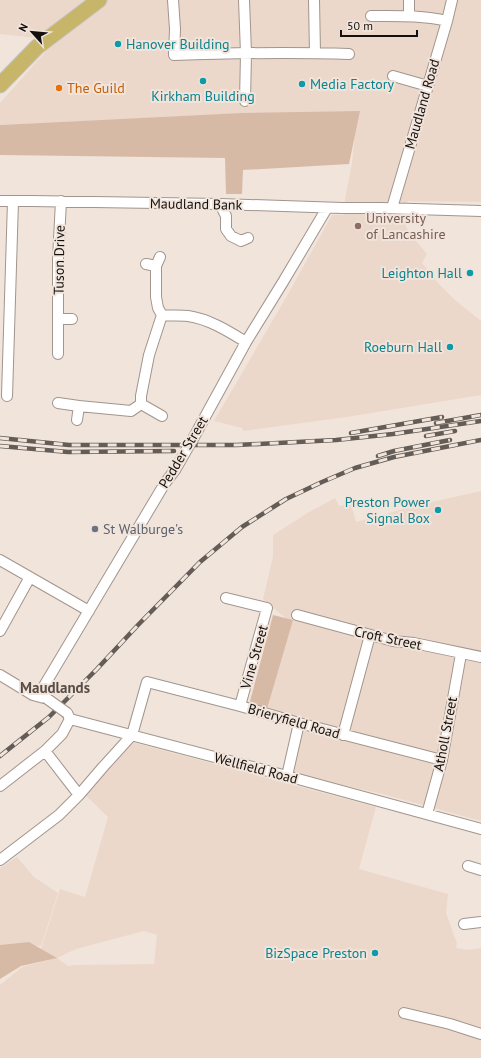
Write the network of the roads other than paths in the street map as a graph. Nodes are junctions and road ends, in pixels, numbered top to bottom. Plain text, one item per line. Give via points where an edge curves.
1 (99, 0) edge
2 (174, 0) edge
3 (244, 0) edge
4 (314, 0) edge
5 (409, 0) edge
6 (452, 0) edge
7 (371, 16) dead end
8 (409, 16) junction
9 (447, 20) junction
10 (246, 53) junction
11 (315, 53) junction
12 (349, 54) dead end
13 (393, 76) dead end
14 (0, 85) edge
15 (428, 86) junction
16 (246, 101) dead end
17 (0, 201) edge
18 (13, 201) junction
19 (61, 202) junction
20 (220, 204) junction
21 (327, 208) junction
22 (393, 208) junction
23 (481, 211) edge
24 (248, 238) dead end
25 (146, 264) dead end
26 (162, 315) junction
27 (58, 319) junction
28 (72, 319) dead end
29 (246, 342) junction
30 (58, 354) dead end
31 (7, 396) dead end
32 (58, 403) dead end
33 (141, 404) junction
34 (79, 406) junction
35 (162, 416) dead end
36 (78, 420) dead end
37 (0, 560) edge
38 (30, 578) junction
39 (226, 598) dead end
40 (88, 611) junction
41 (297, 615) dead end
42 (0, 631) edge
43 (370, 635) junction
44 (461, 654) junction
45 (481, 657) edge
46 (0, 675) edge
47 (42, 697) junction
48 (240, 706) junction
49 (68, 716) junction
50 (299, 723) junction
51 (132, 735) junction
52 (343, 735) junction
53 (45, 751) junction
54 (442, 760) junction
55 (287, 776) junction
56 (0, 786) edge
57 (80, 795) junction
58 (426, 814) junction
59 (481, 829) edge
60 (0, 860) edge
61 (468, 866) dead end
62 (481, 870) edge
63 (481, 922) edge
64 (464, 924) dead end
65 (404, 1013) dead end
66 (481, 1034) edge

1 - 14 main road via 37,47
2 - 10 street via 174,55
3 - 10 street
4 - 11 street
5 - 8 street
6 - 9 street, Maudland Road
7 - 8 street
8 - 9 street
9 - 15 street, Maudland Road
10 - 11 street
10 - 16 street
11 - 12 street
13 - 15 street
15 - 22 street, Maudland Road
17 - 18 street, Maudland Bank
18 - 19 street, Maudland Bank
18 - 31 street
19 - 20 street, Maudland Bank
19 - 27 street, Tuson Drive
20 - 21 street, Maudland Bank
20 - 24 street via 226,216 226,229 231,236 241,241
21 - 22 street, Maudland Bank
21 - 29 street, Pedder Street
22 - 23 street, Maudland Bank
25 - 26 street via 158,262 156,297
26 - 29 street via 189,316 207,321
26 - 33 street via 150,355
27 - 28 street
27 - 30 street, Tuson Drive
29 - 40 street, Pedder Street, bridge via 194,437
32 - 34 street
33 - 34 street via 130,411
33 - 35 street
34 - 36 street
37 - 38 street
38 - 40 street
38 - 42 street
39 - 48 street, Vine Street via 267,608
40 - 47 street, Pedder Street
41 - 43 street, Croft Street
43 - 44 street, Croft Street
43 - 52 street
44 - 45 street, Croft Street
44 - 54 street, Atholl Street
46 - 47 street, Wellfield Road via 33,695
47 - 49 street, Wellfield Road, bridge
48 - 50 street, Brieryfield Road
48 - 51 street, Brieryfield Road via 147,682
49 - 51 street, Wellfield Road
49 - 53 street via 62,734
50 - 52 street, Brieryfield Road
50 - 55 street
51 - 55 street, Wellfield Road
51 - 57 street
52 - 54 street, Brieryfield Road
53 - 56 street
53 - 57 street
54 - 58 street, Atholl Street
55 - 58 street, Wellfield Road
57 - 60 street via 59,815
58 - 59 street, Wellfield Road
61 - 62 street
63 - 64 street
65 - 66 street

